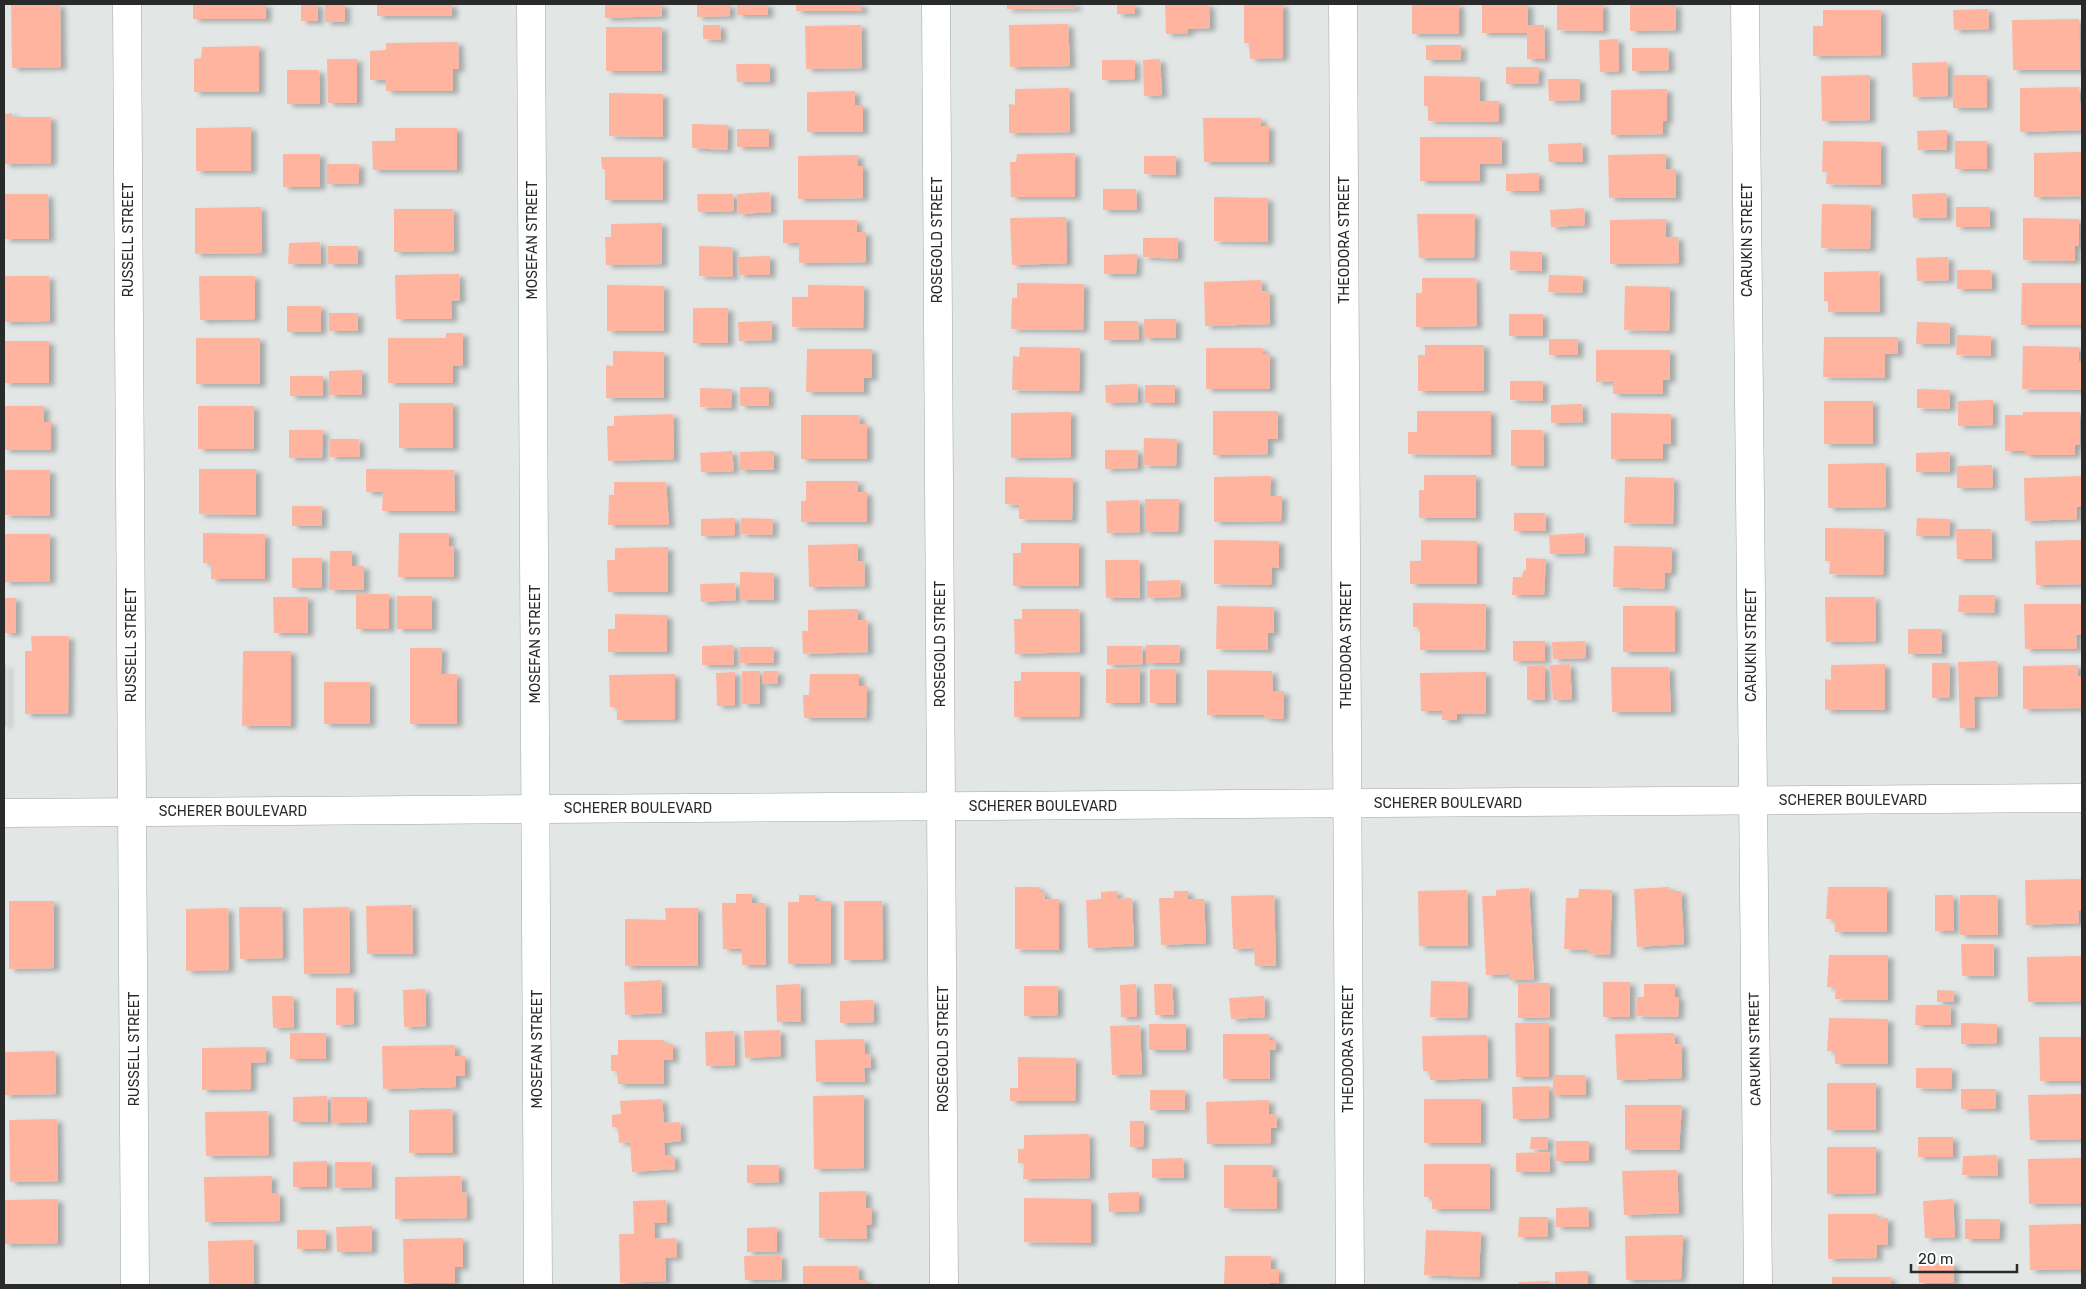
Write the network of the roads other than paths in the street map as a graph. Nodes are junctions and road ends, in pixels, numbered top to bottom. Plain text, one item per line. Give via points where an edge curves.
1 (127, 4) edge
2 (531, 4) edge
3 (936, 4) edge
4 (1342, 4) edge
5 (1745, 4) edge
6 (2082, 798) edge
7 (1752, 800) junction
8 (1347, 803) junction
9 (941, 807) junction
10 (536, 809) junction
11 (132, 812) junction
12 (4, 813) edge
13 (135, 1285) edge
14 (538, 1285) edge
15 (944, 1285) edge
16 (1350, 1285) edge
17 (1758, 1285) edge

1 - 11 street, RUSSELL STREET
2 - 10 street, MOSEFAN STREET
3 - 9 street, ROSEGOLD STREET
4 - 8 street, THEODORA STREET
5 - 7 street, CARUKIN STREET
6 - 7 street, SCHERER BOULEVARD
7 - 8 street, SCHERER BOULEVARD
7 - 17 street, CARUKIN STREET
8 - 9 street, SCHERER BOULEVARD
8 - 16 street, THEODORA STREET
9 - 10 street, SCHERER BOULEVARD
9 - 15 street, ROSEGOLD STREET
10 - 11 street, SCHERER BOULEVARD
10 - 14 street, MOSEFAN STREET
11 - 12 street, SCHERER BOULEVARD
11 - 13 street, RUSSELL STREET

